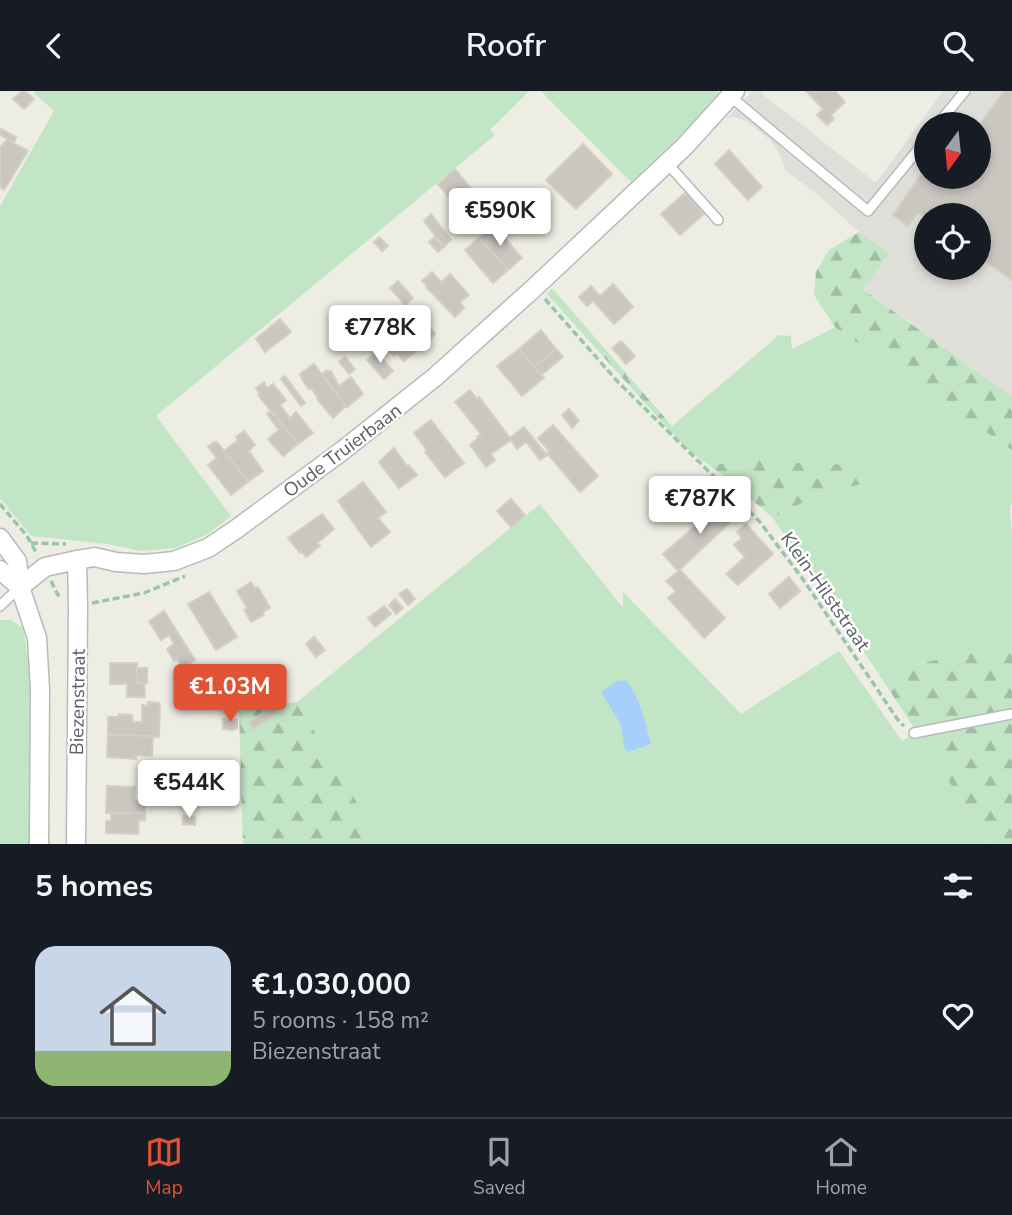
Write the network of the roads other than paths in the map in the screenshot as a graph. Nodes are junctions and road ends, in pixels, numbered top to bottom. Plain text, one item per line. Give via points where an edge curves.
1 (965, 91) edge
2 (733, 94) edge
3 (948, 112) edge
4 (914, 154) edge
5 (667, 163) junction
6 (718, 220) dead end
7 (0, 538) edge
8 (77, 560) junction
9 (0, 570) edge
10 (20, 587) junction
11 (0, 606) edge
12 (1012, 714) edge
13 (914, 733) road end
14 (38, 844) edge
15 (76, 844) edge

1 - 3 lane
2 - 4 lane via 868,211
2 - 5 street, Oude Truierbaan
5 - 6 lane
5 - 8 street, Oude Truierbaan via 435,377 208,548 174,561 144,565 94,557
7 - 10 street, Biezenstraat via 17,561
8 - 10 street, Oude Truierbaan via 46,567
8 - 15 street, Biezenstraat
9 - 10 street
10 - 11 lane
10 - 14 street, Biezenstraat via 37,638
12 - 13 lane

